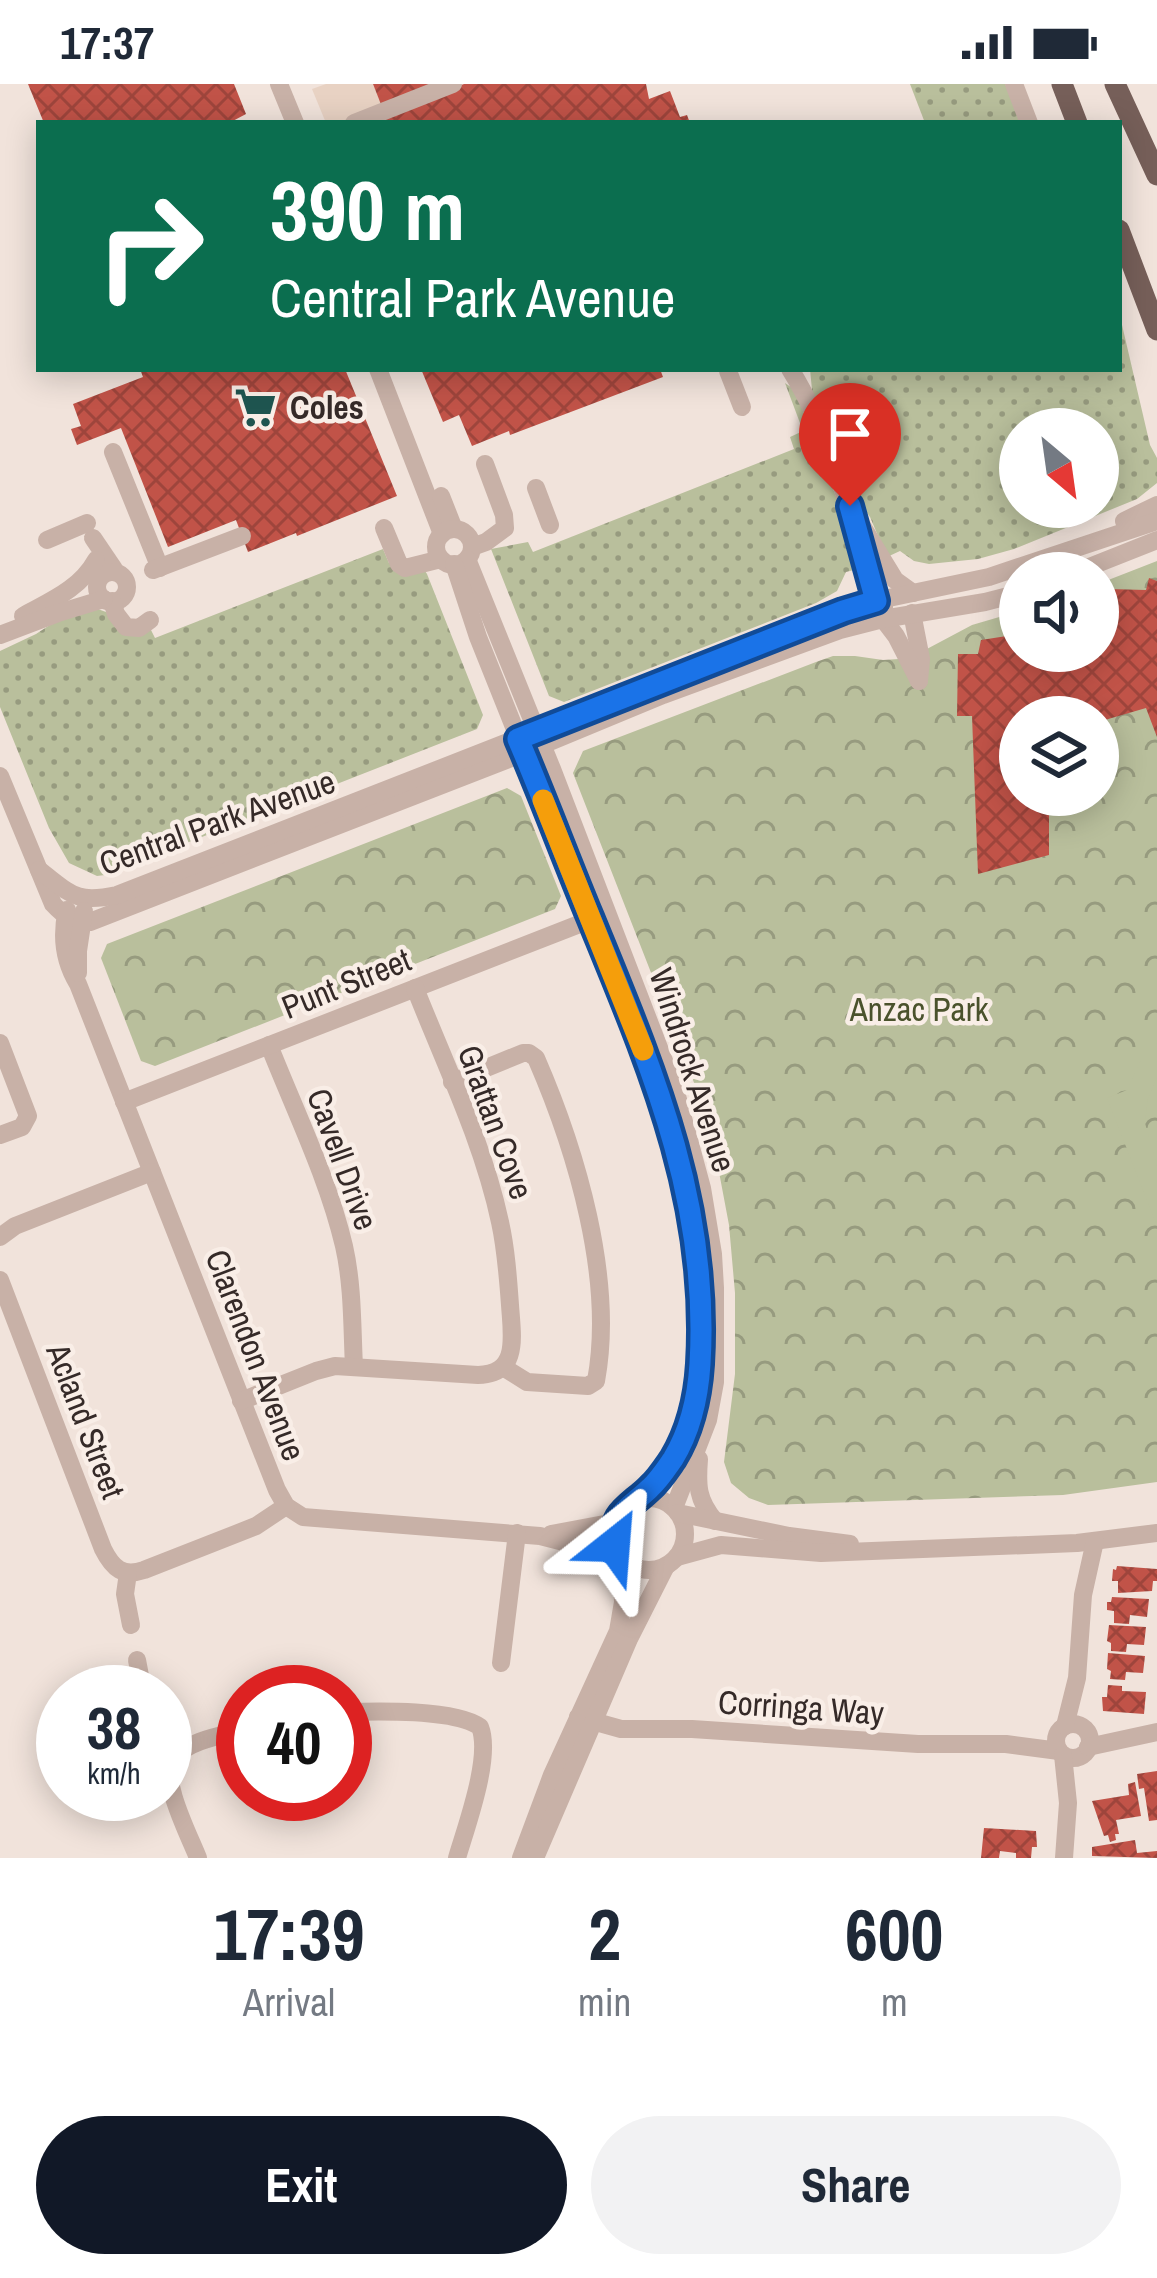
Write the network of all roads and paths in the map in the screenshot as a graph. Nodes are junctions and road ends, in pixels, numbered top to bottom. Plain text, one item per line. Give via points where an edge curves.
1 (266, 84) edge
2 (279, 84) edge
3 (453, 84) edge
4 (1014, 84) edge
5 (1062, 84) edge
6 (1115, 84) edge
7 (281, 120) edge
8 (294, 120) edge
9 (362, 120) edge
10 (1028, 120) edge
11 (1076, 120) edge
12 (1157, 176) edge
13 (1122, 238) edge
14 (1157, 330) edge
15 (379, 372) edge
16 (391, 372) edge
17 (728, 372) edge
18 (792, 372) edge
19 (802, 372) edge
20 (806, 393) junction
21 (742, 407) dead end
22 (113, 452) dead end
23 (485, 464) dead end
24 (536, 488) dead end
25 (850, 506) junction
26 (1157, 506) edge
27 (1157, 520) edge
28 (88, 523) dead end
29 (550, 525) dead end
30 (384, 528) dead end
31 (242, 536) dead end
32 (46, 540) dead end
33 (1157, 540) edge
34 (454, 547) junction
35 (1056, 552) edge
36 (1063, 552) edge
37 (1119, 555) edge
38 (157, 569) junction
39 (999, 573) edge
40 (111, 584) junction
41 (999, 593) edge
42 (999, 597) edge
43 (913, 603) junction
44 (880, 610) junction
45 (7, 630) edge
46 (530, 742) junction
47 (0, 776) edge
48 (4, 800) edge
49 (39, 870) junction
50 (79, 897) junction
51 (598, 916) junction
52 (74, 919) junction
53 (415, 988) junction
54 (0, 1043) edge
55 (268, 1046) junction
56 (452, 1082) junction
57 (124, 1102) junction
58 (0, 1135) edge
59 (152, 1172) junction
60 (0, 1237) edge
61 (0, 1280) edge
62 (353, 1367) junction
63 (503, 1367) junction
64 (241, 1401) junction
65 (701, 1442) junction
66 (630, 1504) junction
67 (286, 1506) junction
68 (676, 1510) junction
69 (715, 1521) junction
70 (615, 1522) junction
71 (517, 1533) junction
72 (1157, 1533) edge
73 (540, 1536) junction
74 (1086, 1542) junction
75 (889, 1550) junction
76 (620, 1557) junction
77 (672, 1562) junction
78 (128, 1573) junction
79 (131, 1625) dead end
80 (137, 1660) dead end
81 (501, 1663) dead end
82 (138, 1665) edge
83 (372, 1712) edge
84 (586, 1719) junction
85 (1152, 1733) edge
86 (1073, 1740) junction
87 (184, 1821) edge
88 (198, 1858) edge
89 (457, 1858) edge
90 (521, 1858) edge
91 (535, 1858) edge
92 (1064, 1858) edge

1 - 7 street
2 - 8 street
3 - 9 street
4 - 10 street
5 - 11 main road
6 - 12 main road
13 - 14 main road
15 - 34 street
16 - 34 street
17 - 21 street
18 - 20 street
19 - 20 street
20 - 25 street
22 - 38 street
23 - 34 street via 504,515
24 - 29 street
25 - 43 street
25 - 44 street
26 - 35 street
27 - 36 street, Central Park Avenue
28 - 32 street
30 - 34 street via 394,552 408,556
31 - 38 street
33 - 37 street
34 - 46 street, Windrock Avenue
38 - 40 street
39 - 43 street, Central Park Avenue
40 - 45 street via 81,604
40 - 45 street via 83,580
41 - 44 street
42 - 43 street, Central Park Avenue
43 - 44 street, Central Park Avenue
43 - 44 street via 919,681
44 - 46 street, Central Park Avenue via 843,611
46 - 50 street, Central Park Avenue via 117,895
46 - 51 street, Windrock Avenue
46 - 52 street, Central Park Avenue via 104,918
47 - 48 street
48 - 49 street
49 - 50 street, Central Park Avenue
49 - 52 street via 53,904
50 - 52 street, Clarendon Avenue
51 - 53 street, Punt Street
51 - 65 street, Windrock Avenue via 676,1092 708,1220 715,1382
51 - 66 street, Windrock Avenue via 669,1119 700,1293 700,1366 689,1423 668,1467
52 - 57 street, Clarendon Avenue via 78,984
53 - 55 street, Punt Street
53 - 56 street, Grattan Cove
54 - 58 street via 28,1116
55 - 57 street, Punt Street
55 - 62 street, Cavell Drive via 345,1248
56 - 63 street, Grattan Cove via 503,1237 511,1324
56 - 63 street via 523,1054 536,1058 574,1157 592,1239 596,1381 527,1382
57 - 59 street, Clarendon Avenue
59 - 60 street
59 - 64 street, Clarendon Avenue
61 - 78 street, Acland Street via 103,1550
62 - 63 street via 478,1375
62 - 64 street via 316,1371
64 - 67 street, Clarendon Avenue
65 - 68 street, Windrock Avenue
65 - 69 street via 699,1497
66 - 68 street via 652,1498
66 - 70 street
67 - 71 street, Clarendon Avenue via 317,1519
67 - 78 street via 256,1526
68 - 69 street
68 - 77 street via 685,1535
69 - 75 street
70 - 73 street, Clarendon Avenue
70 - 76 street
71 - 73 street, Clarendon Avenue
71 - 81 street
72 - 74 street
73 - 76 street, Clarendon Avenue
74 - 75 street
74 - 86 street
75 - 77 street via 721,1545
76 - 77 street via 642,1570
76 - 84 street via 618,1631
77 - 84 street
78 - 79 street
80 - 82 street
83 - 89 street via 463,1718 480,1727 484,1748
84 - 86 street, Corringa Way via 634,1730 918,1744
84 - 90 street
84 - 91 street
85 - 86 street, Corringa Way
86 - 92 street
87 - 88 street

